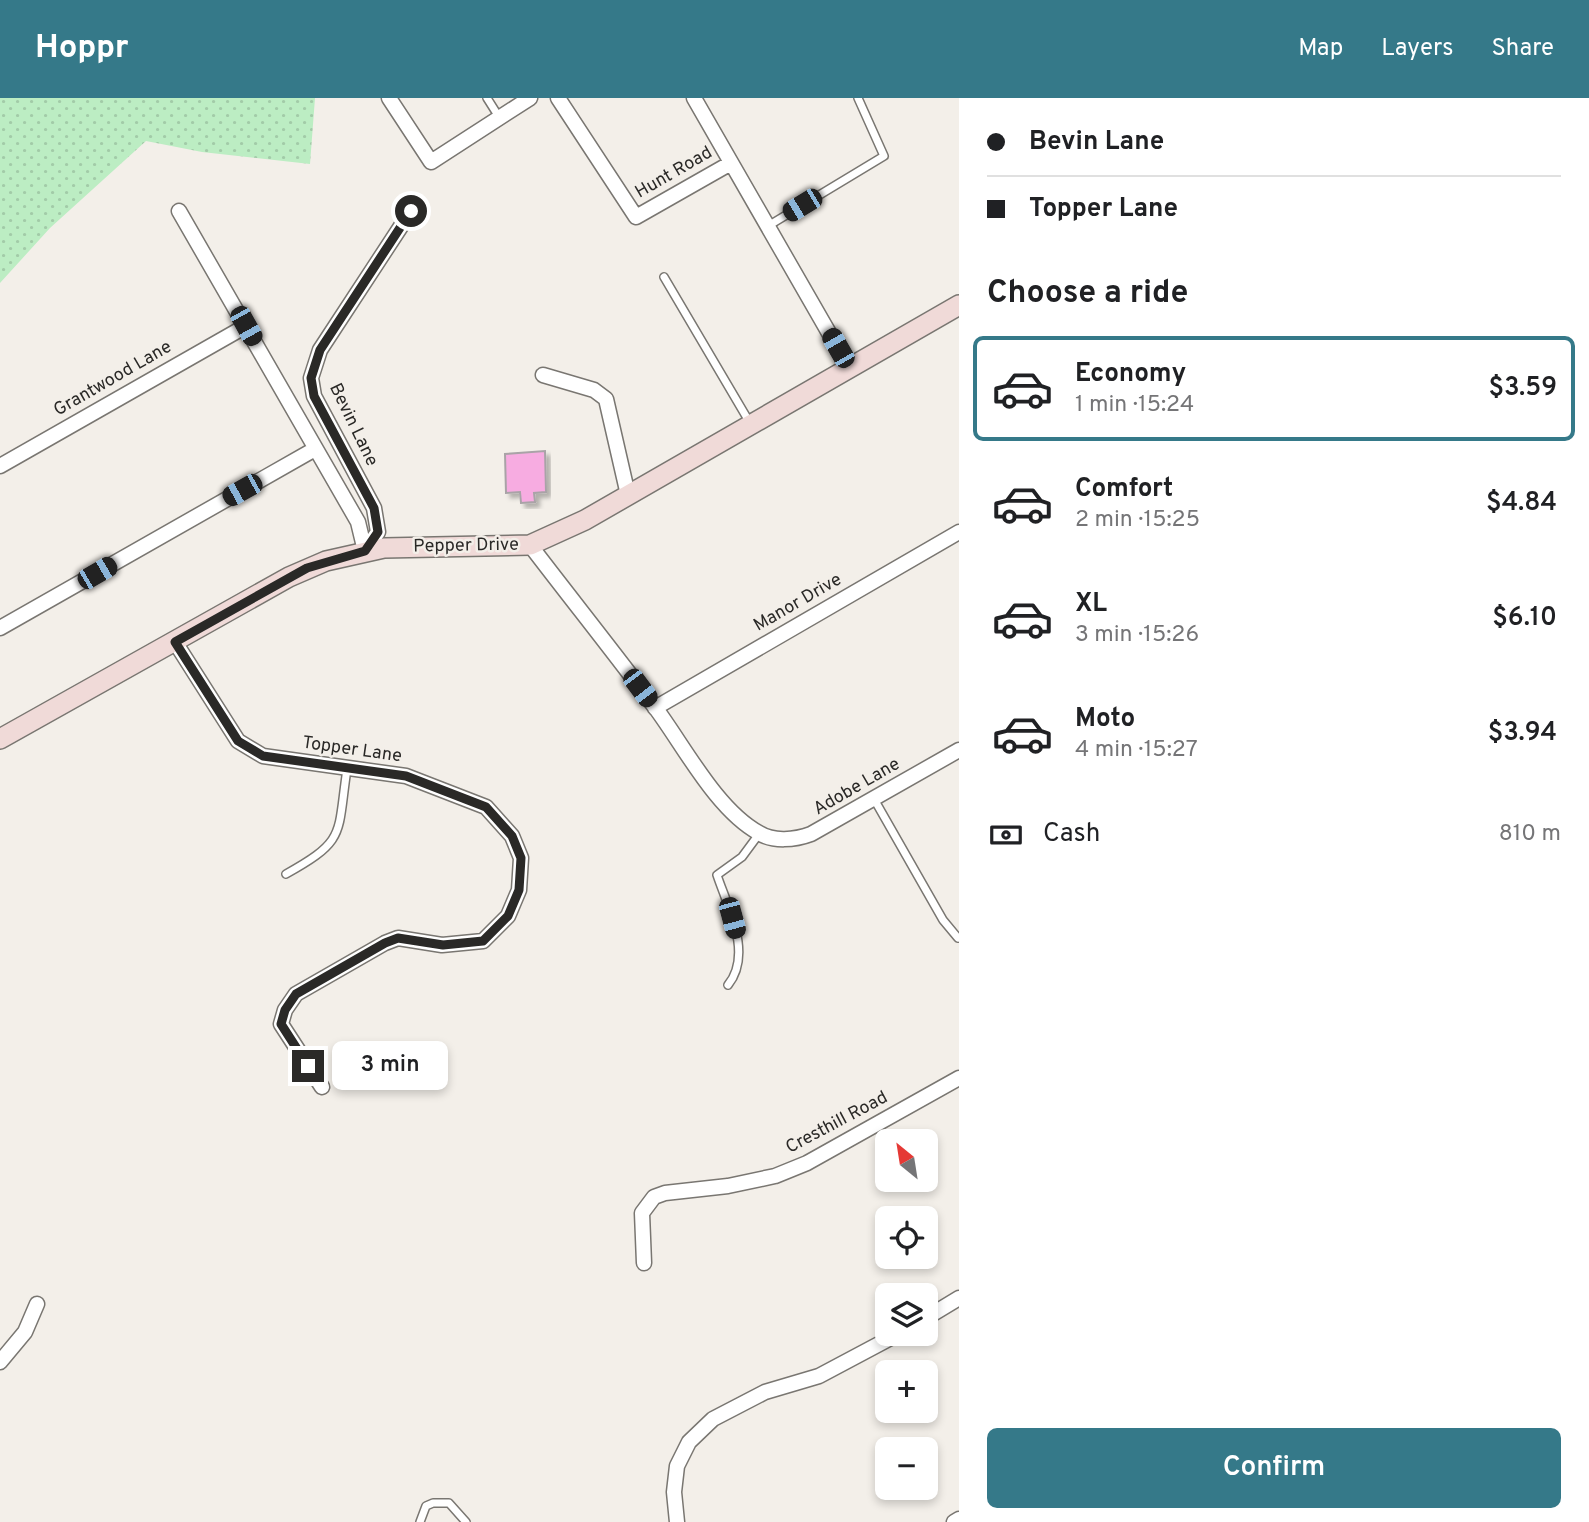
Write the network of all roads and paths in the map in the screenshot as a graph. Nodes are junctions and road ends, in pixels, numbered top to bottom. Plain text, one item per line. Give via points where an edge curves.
1 (388, 98) edge
2 (487, 98) edge
3 (530, 98) edge
4 (558, 98) edge
5 (694, 98) edge
6 (858, 98) edge
7 (499, 118) junction
8 (731, 163) junction
9 (179, 211) dead end
10 (411, 211) dead end
11 (767, 226) junction
12 (664, 277) dead end
13 (959, 305) edge
14 (246, 326) junction
15 (848, 366) junction
16 (543, 374) dead end
17 (750, 424) junction
18 (315, 449) junction
19 (0, 466) edge
20 (628, 495) junction
21 (959, 532) edge
22 (530, 545) junction
23 (365, 551) junction
24 (0, 628) edge
25 (175, 642) junction
26 (655, 708) junction
27 (0, 739) edge
28 (959, 750) edge
29 (347, 769) junction
30 (874, 799) junction
31 (763, 835) junction
32 (286, 874) dead end
33 (958, 937) edge
34 (728, 985) dead end
35 (959, 1078) edge
36 (322, 1087) dead end
37 (643, 1263) dead end
38 (959, 1298) edge
39 (37, 1304) dead end
40 (938, 1311) edge
41 (875, 1346) edge
42 (0, 1362) edge
43 (959, 1519) edge
44 (420, 1522) edge
45 (466, 1522) edge
46 (677, 1522) edge
47 (954, 1522) edge

1 - 7 street via 431,162
2 - 7 lane
3 - 7 street
4 - 8 street, Hunt Road via 636,217
5 - 8 street
6 - 11 lane via 884,156
8 - 11 street
9 - 14 street
10 - 23 street, Bevin Lane via 320,350 311,378 314,396 374,508 378,532
11 - 15 street
12 - 17 lane
13 - 15 street, Pepper Drive
14 - 18 street
14 - 19 street, Grantwood Lane
15 - 17 street, Pepper Drive
16 - 20 street via 594,390 606,399
17 - 20 street, Pepper Drive
18 - 23 street via 358,522
18 - 24 street
20 - 22 street, Pepper Drive
21 - 26 street, Manor Drive
22 - 23 street, Pepper Drive
22 - 26 street
23 - 25 street, Pepper Drive via 307,568
25 - 27 street, Pepper Drive
25 - 29 street, Topper Lane via 238,741 263,756
26 - 31 street via 711,786 737,816
28 - 30 street, Adobe Lane
29 - 32 lane via 331,846
29 - 36 street, Topper Lane via 406,776 486,807 512,836 521,858 519,890 508,916 483,941 443,945 398,938 296,994 281,1024
30 - 31 street, Adobe Lane via 811,834 787,839
30 - 33 lane via 943,920
31 - 34 lane via 717,875 736,933 739,961
35 - 37 street, Cresthill Road via 786,1172 728,1186 665,1193 642,1213
38 - 40 street
39 - 42 street via 25,1332
41 - 46 street via 818,1376 765,1392 713,1419 690,1442 677,1466
43 - 47 street
44 - 45 lane via 426,1506 449,1503

